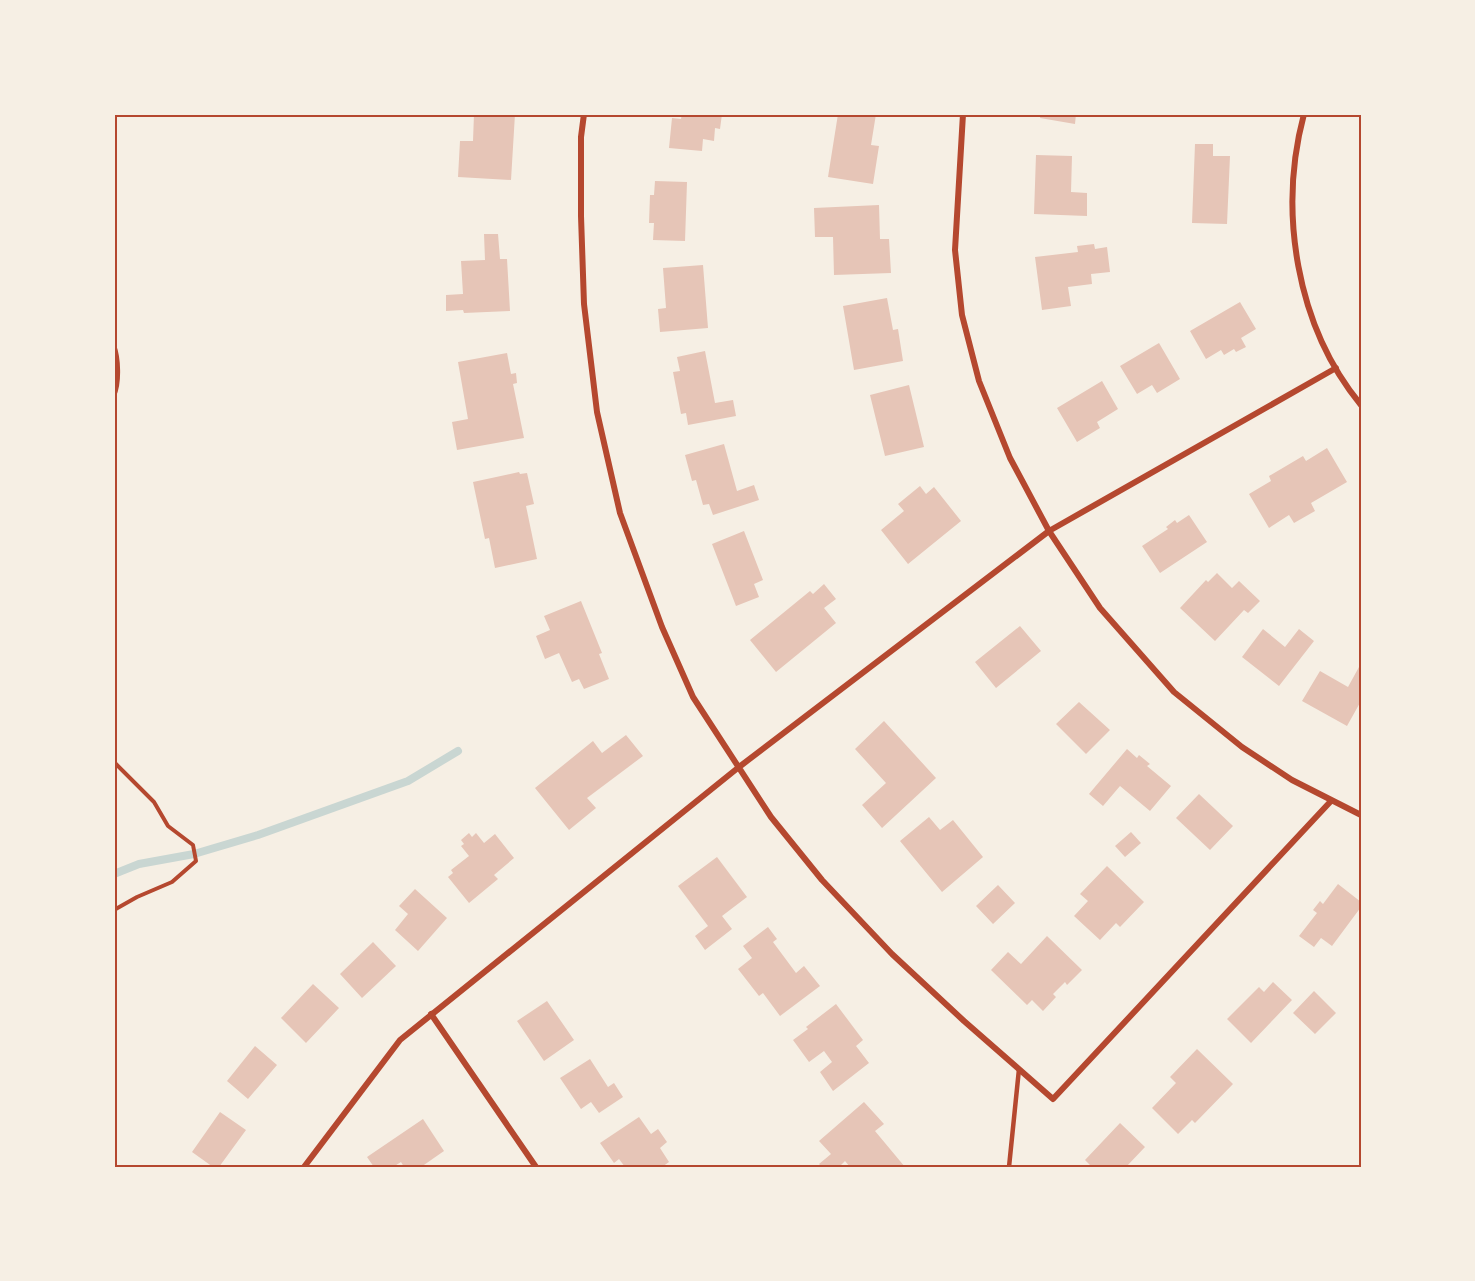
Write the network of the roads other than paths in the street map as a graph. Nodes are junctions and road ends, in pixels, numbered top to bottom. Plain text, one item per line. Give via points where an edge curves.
1 (584, 114) edge
2 (963, 114) edge
3 (1304, 114) edge
4 (1336, 368) junction
5 (1361, 405) edge
6 (1049, 531) junction
7 (739, 767) junction
8 (1331, 801) junction
9 (1361, 815) edge
10 (431, 1014) junction
11 (1019, 1069) junction
12 (304, 1167) edge
13 (536, 1167) edge
14 (1009, 1167) edge

1 - 7 street via 584,303 597,412 620,513 662,627 693,697
2 - 6 street via 955,250 962,315 979,381 1010,458
3 - 4 street via 1293,174 1296,255 1318,332
4 - 5 street
4 - 6 street
6 - 7 street
6 - 8 street via 1100,608 1174,692 1242,747
7 - 10 street
7 - 11 street via 771,817 822,880 892,954
8 - 9 street
8 - 11 street via 1053,1100
10 - 12 street via 400,1040
10 - 13 street
11 - 14 lane

